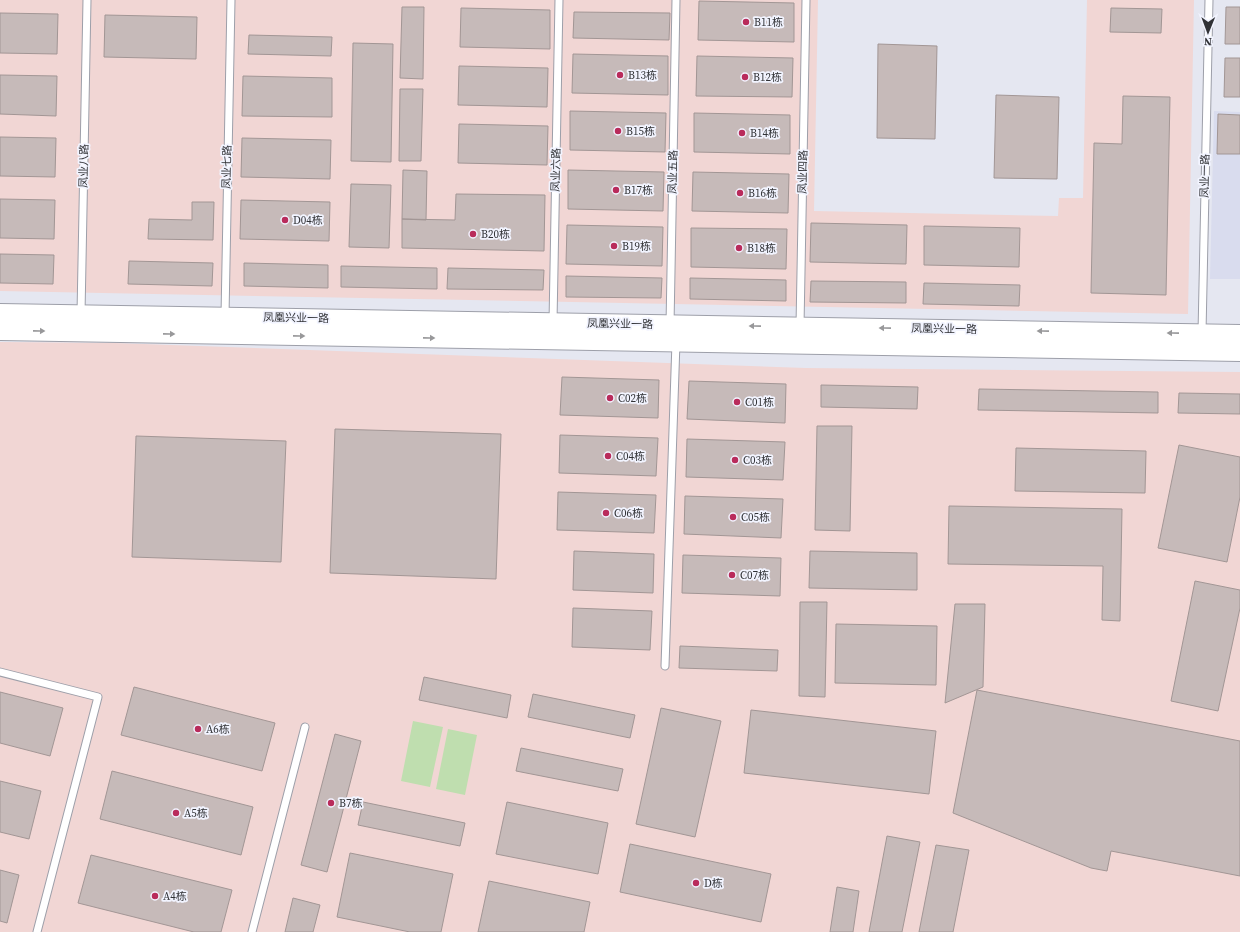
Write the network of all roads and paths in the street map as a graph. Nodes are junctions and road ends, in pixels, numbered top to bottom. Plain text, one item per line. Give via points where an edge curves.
1 (87, 0) edge
2 (230, 0) edge
3 (559, 0) edge
4 (676, 0) edge
5 (806, 0) edge
6 (1208, 0) edge
7 (0, 313) edge
8 (81, 323) junction
9 (224, 326) junction
10 (0, 331) edge
11 (553, 331) junction
12 (673, 334) junction
13 (1240, 334) edge
14 (799, 336) junction
15 (1202, 342) junction
16 (1240, 352) edge
17 (665, 666) dead end
18 (0, 672) edge
19 (305, 727) dead end
20 (38, 932) edge
21 (252, 932) edge

1 - 8 lane, 凤业八路
2 - 9 lane, 凤业七路
3 - 11 lane, 凤业六路
4 - 12 lane, 凤业五路
5 - 14 lane, 凤业四路
6 - 15 lane, 凤业一路
7 - 8 street, 凤凰兴业一路
8 - 9 street, 凤凰兴业一路
10 -> 8 street, 凤凰兴业一路
9 - 11 street, 凤凰兴业一路
11 - 12 street, 凤凰兴业一路
12 - 14 street, 凤凰兴业一路
12 - 17 lane, 凤业五路
13 - 15 street, 凤凰兴业一路
14 - 15 street, 凤凰兴业一路
15 - 16 street, 凤凰兴业一路
18 - 20 lane via 98,697
19 - 21 lane

